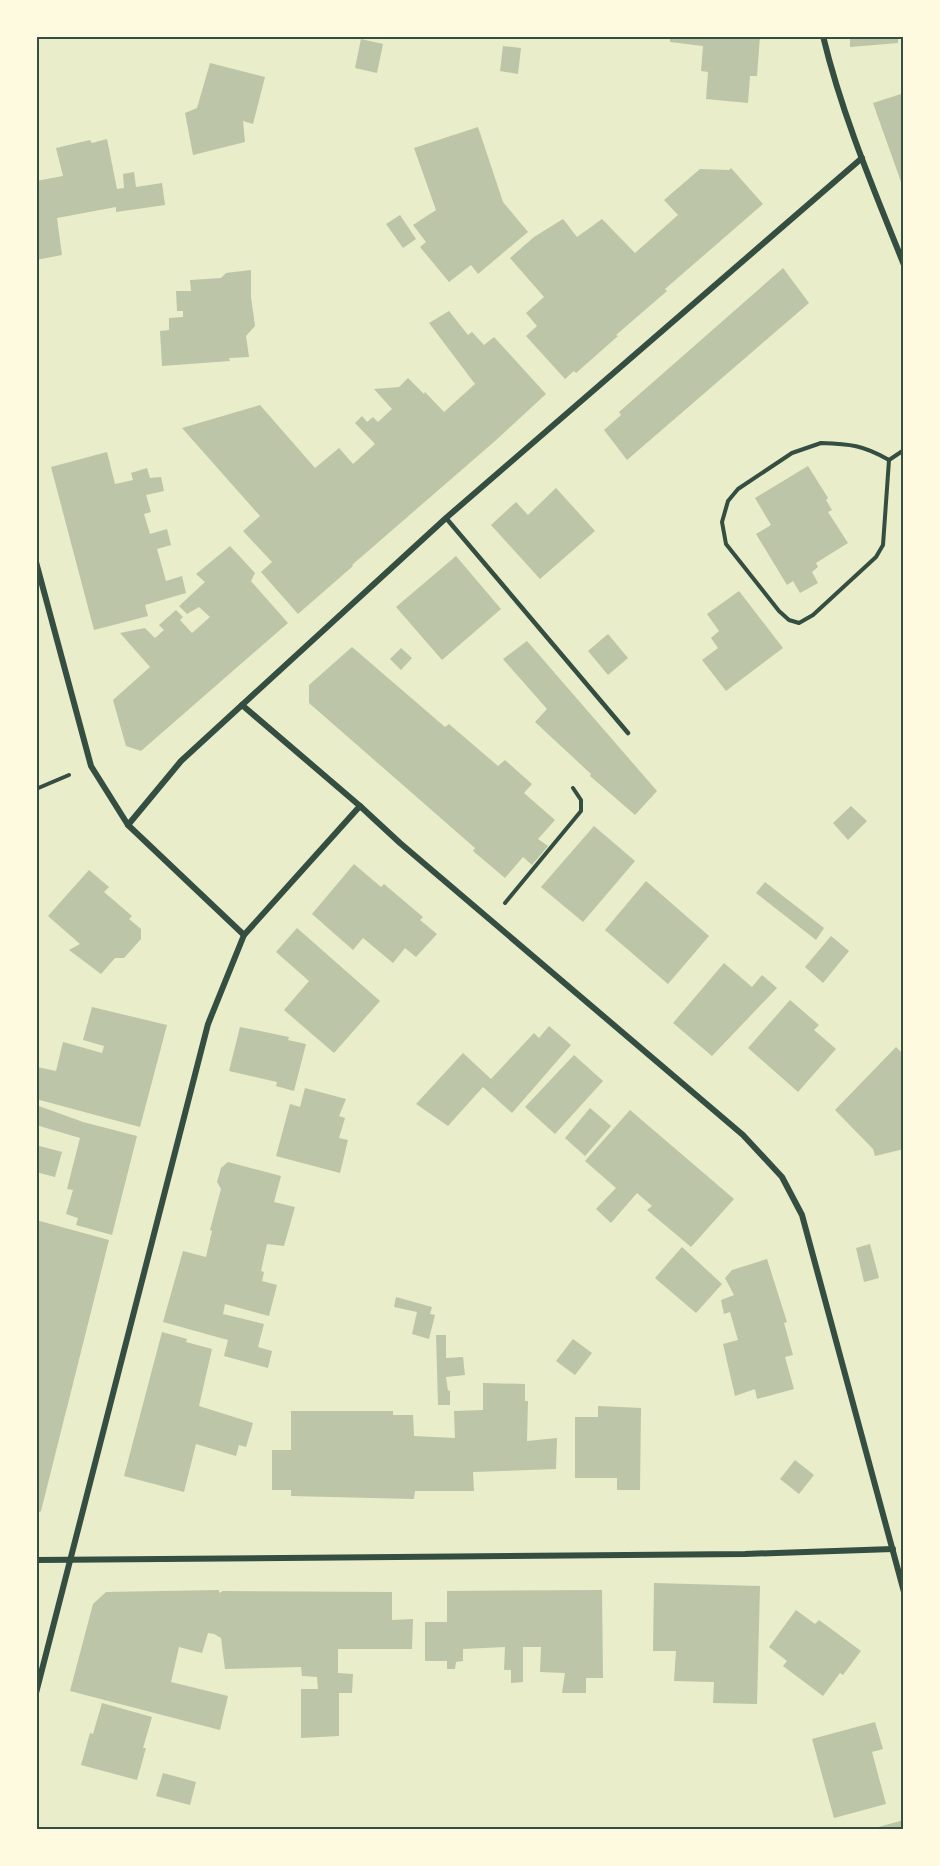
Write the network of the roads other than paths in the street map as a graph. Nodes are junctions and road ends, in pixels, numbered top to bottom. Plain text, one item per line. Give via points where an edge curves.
1 (823, 36) edge
2 (862, 158) junction
3 (904, 265) edge
4 (446, 518) junction
5 (36, 562) edge
6 (242, 705) junction
7 (628, 733) dead end
8 (360, 806) junction
9 (128, 825) junction
10 (244, 935) junction
11 (893, 1549) junction
12 (36, 1560) edge
13 (70, 1560) junction
14 (904, 1592) edge
15 (36, 1693) edge

1 - 2 street
2 - 3 street
2 - 4 street
4 - 6 street
4 - 7 lane
5 - 9 street via 91,766
6 - 8 street
6 - 9 street via 181,760
8 - 10 street
8 - 11 street via 743,1135 783,1177 802,1215
9 - 10 street
10 - 13 street via 208,1024
11 - 13 street via 745,1554
11 - 14 street
12 - 13 street
13 - 15 street

